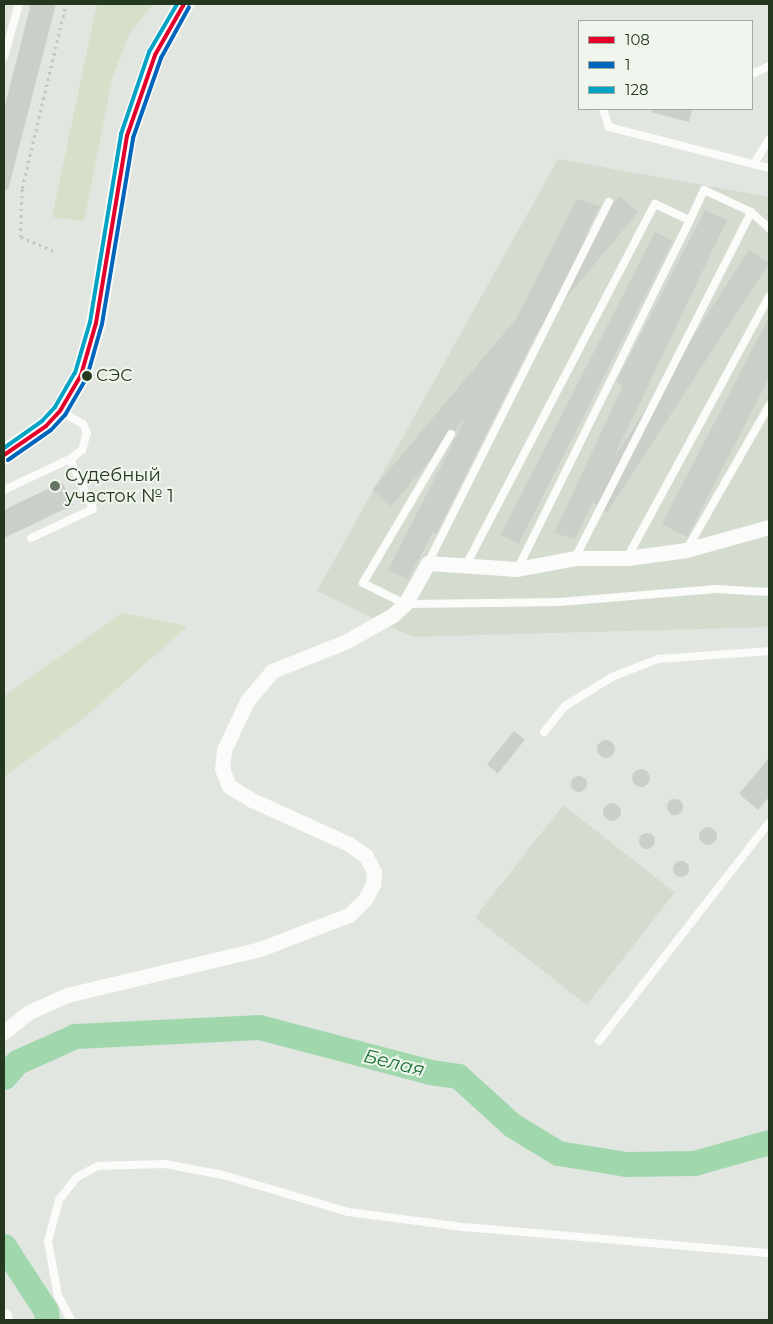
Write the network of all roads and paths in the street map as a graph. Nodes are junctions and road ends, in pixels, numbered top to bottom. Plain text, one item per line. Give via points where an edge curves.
1 (19, 4) edge
2 (66, 4) edge
3 (184, 4) edge
4 (4, 57) edge
5 (769, 66) edge
6 (753, 74) edge
7 (603, 110) edge
8 (769, 139) edge
9 (754, 164) junction
10 (769, 168) edge
11 (609, 202) dead end
12 (751, 212) junction
13 (690, 220) junction
14 (769, 228) edge
15 (53, 251) dead end
16 (769, 296) edge
17 (769, 406) edge
18 (60, 411) junction
19 (451, 434) dead end
20 (4, 455) edge
21 (70, 459) junction
22 (4, 490) edge
23 (769, 527) edge
24 (31, 538) dead end
25 (686, 550) junction
26 (575, 558) junction
27 (626, 558) junction
28 (428, 563) junction
29 (465, 567) junction
30 (517, 569) junction
31 (769, 592) edge
32 (405, 604) junction
33 (769, 651) edge
34 (544, 732) dead end
35 (769, 823) edge
36 (4, 1032) edge
37 (599, 1041) dead end
38 (769, 1253) edge
39 (4, 1316) edge
40 (5, 1320) edge
41 (71, 1320) edge

1 - 4 lane
2 - 15 path via 22,188 20,237
3 - 18 main road via 155,55 138,98 126,144 88,354 81,375
5 - 6 lane
7 - 9 lane via 609,127
8 - 9 lane
9 - 10 lane
11 - 28 lane
12 - 13 lane via 704,190
12 - 14 lane
12 - 26 lane
13 - 29 lane via 655,204
13 - 30 lane
16 - 27 lane
17 - 25 lane
18 - 20 main road via 30,439
18 - 21 lane via 83,424 87,433 82,450
19 - 32 lane via 363,583
21 - 22 lane
21 - 24 lane via 93,509
23 - 25 street
25 - 27 street
26 - 27 street
26 - 30 street
28 - 29 street
28 - 32 street
29 - 30 street
31 - 32 lane via 716,589 559,602
32 - 36 street via 393,615 347,641 272,671 247,701 224,750 222,769 228,786 349,844 366,856 374,872 366,898 349,915 260,949 67,995 29,1012
33 - 34 lane via 658,659 612,677 565,706
35 - 37 lane
38 - 41 lane via 463,1226 348,1212 223,1175 165,1164 98,1166 77,1177 59,1200 48,1241 58,1296
39 - 40 street

